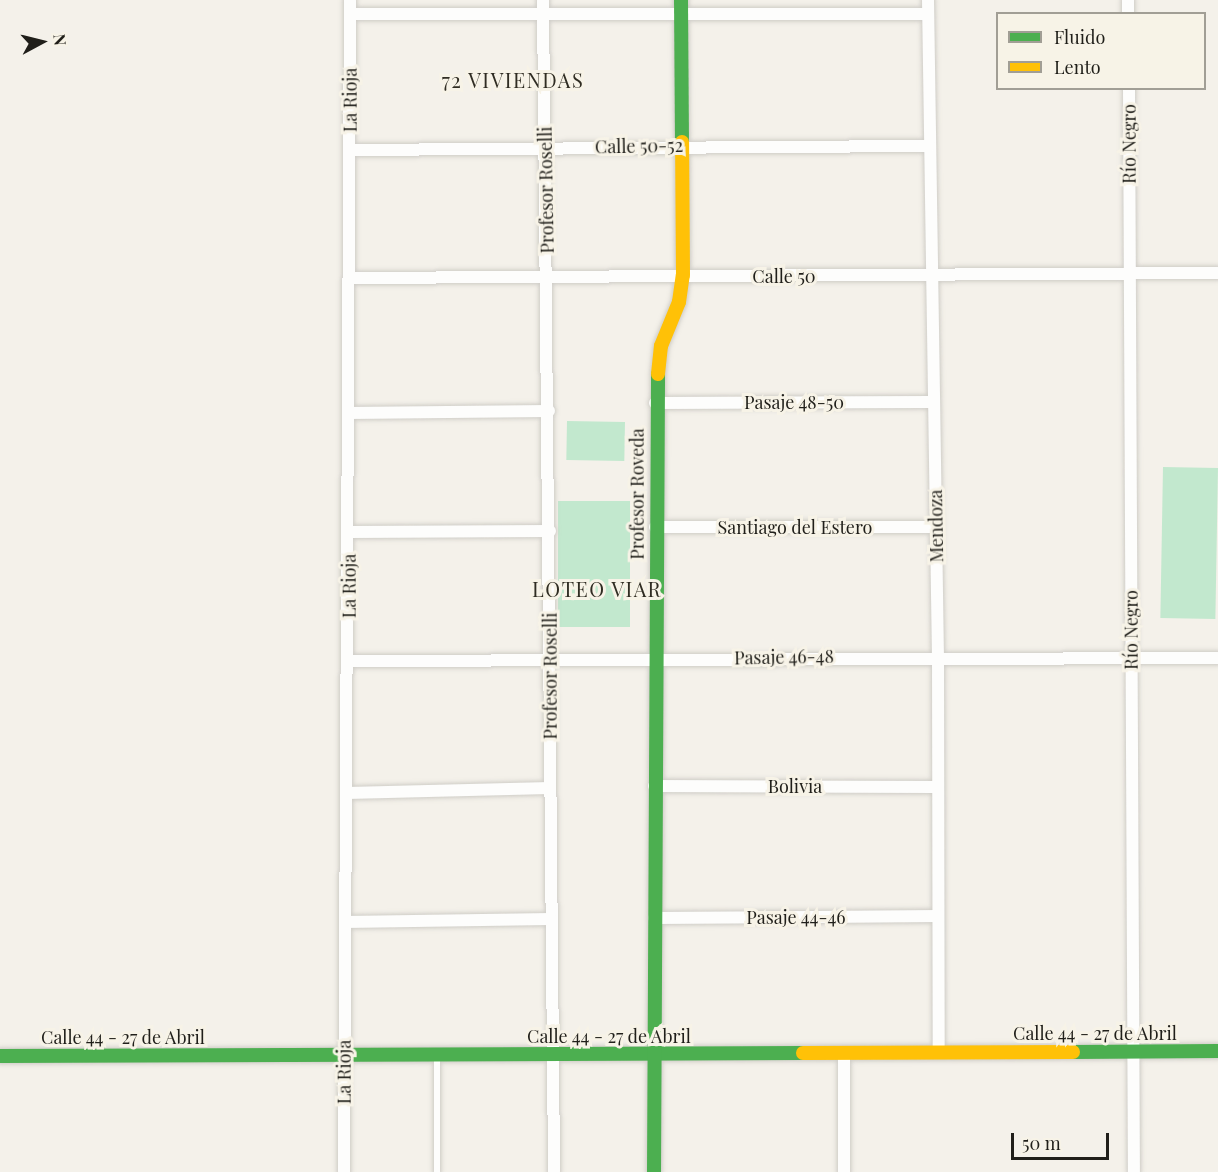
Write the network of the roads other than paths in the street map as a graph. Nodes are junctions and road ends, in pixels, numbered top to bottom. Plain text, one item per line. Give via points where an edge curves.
1 (350, 0) edge
2 (543, 0) edge
3 (928, 0) edge
4 (682, 7) edge
5 (350, 14) junction
6 (544, 14) junction
7 (928, 14) junction
8 (1129, 90) edge
9 (683, 145) junction
10 (929, 146) junction
11 (544, 148) junction
12 (349, 150) junction
13 (1218, 273) edge
14 (1130, 274) junction
15 (683, 275) junction
16 (933, 276) junction
17 (350, 278) junction
18 (547, 280) junction
19 (934, 402) junction
20 (655, 403) junction
21 (549, 411) junction
22 (348, 413) junction
23 (655, 527) junction
24 (935, 527) junction
25 (550, 531) junction
26 (348, 532) junction
27 (938, 656) junction
28 (1131, 656) junction
29 (1218, 657) edge
30 (653, 658) junction
31 (550, 660) junction
32 (349, 661) junction
33 (654, 786) junction
34 (937, 787) junction
35 (550, 788) junction
36 (347, 793) junction
37 (938, 916) junction
38 (654, 918) junction
39 (551, 919) junction
40 (345, 922) junction
41 (1132, 1051) junction
42 (1218, 1051) edge
43 (939, 1052) junction
44 (844, 1053) junction
45 (344, 1054) junction
46 (437, 1054) junction
47 (552, 1054) junction
48 (654, 1054) junction
49 (0, 1056) edge
50 (344, 1172) edge
51 (437, 1172) edge
52 (554, 1172) edge
53 (654, 1172) edge
54 (844, 1172) edge
55 (1134, 1172) edge

1 - 5 street, La Rioja
2 - 6 street, Profesor Roselli
3 - 7 street, Mendoza
4 - 6 street
4 - 7 street
4 - 9 street, Profesor Roveda
5 - 6 street
5 - 12 street, La Rioja
6 - 11 street, Profesor Roselli
7 - 10 street, Mendoza
8 - 14 street, Río Negro
9 - 10 street, Calle 50-52
9 - 11 street, Calle 50-52
9 - 15 street, Profesor Roveda
10 - 16 street, Mendoza
11 - 12 street, Calle 50-52
11 - 18 street, Profesor Roselli
12 - 17 street, La Rioja
13 - 14 street, Calle 50
14 - 16 street, Calle 50
14 - 28 street, Río Negro
15 - 16 street, Calle 50
15 - 18 street, Calle 50
15 - 20 street, Profesor Roveda via 679,302 661,346
16 - 19 street, Mendoza
17 - 18 street, Calle 50
17 - 22 street, La Rioja
18 - 21 street, Profesor Roselli
19 - 20 street, Pasaje 48-50
19 - 24 street, Mendoza
20 - 23 street, Profesor Roveda
21 - 22 street
21 - 25 street, Profesor Roselli
22 - 26 street, La Rioja
23 - 24 street, Santiago del Estero
23 - 30 street, Profesor Roveda
24 - 27 street, Mendoza
25 - 26 street
25 - 31 street, Profesor Roselli
26 - 32 street, La Rioja
27 - 28 street, Pasaje 46-48
27 - 30 street, Pasaje 46-48
27 - 34 street, Mendoza
28 - 29 street, Pasaje 46-48
28 - 41 street, Río Negro
30 - 31 street, Pasaje 46-48
30 - 33 street, Profesor Roveda
31 - 32 street, Pasaje 46-48
31 - 35 street, Profesor Roselli
32 - 36 street, La Rioja
33 - 34 street, Bolivia
33 - 38 street, Profesor Roveda
34 - 37 street, Mendoza
35 - 36 street
35 - 39 street, Profesor Roselli
36 - 40 street, La Rioja
37 - 38 street, Pasaje 44-46
37 - 43 street, Mendoza
38 - 48 street, Profesor Roveda
39 - 40 street
39 - 47 street, Profesor Roselli
40 - 45 street, La Rioja
41 - 42 street, Calle 44 - 27 de Abril
41 - 43 street, Calle 44 - 27 de Abril
41 - 55 street, Río Negro
43 - 44 street, Calle 44 - 27 de Abril
44 - 48 street, Calle 44 - 27 de Abril
44 - 54 street
45 - 46 street, Calle 44 - 27 de Abril
45 - 49 street, Calle 44 - 27 de Abril
45 - 50 street, La Rioja
46 - 47 street, Calle 44 - 27 de Abril
46 - 51 lane
47 - 48 street, Calle 44 - 27 de Abril
47 - 52 street, Profesor Roselli
48 - 53 street, Profesor Roveda

